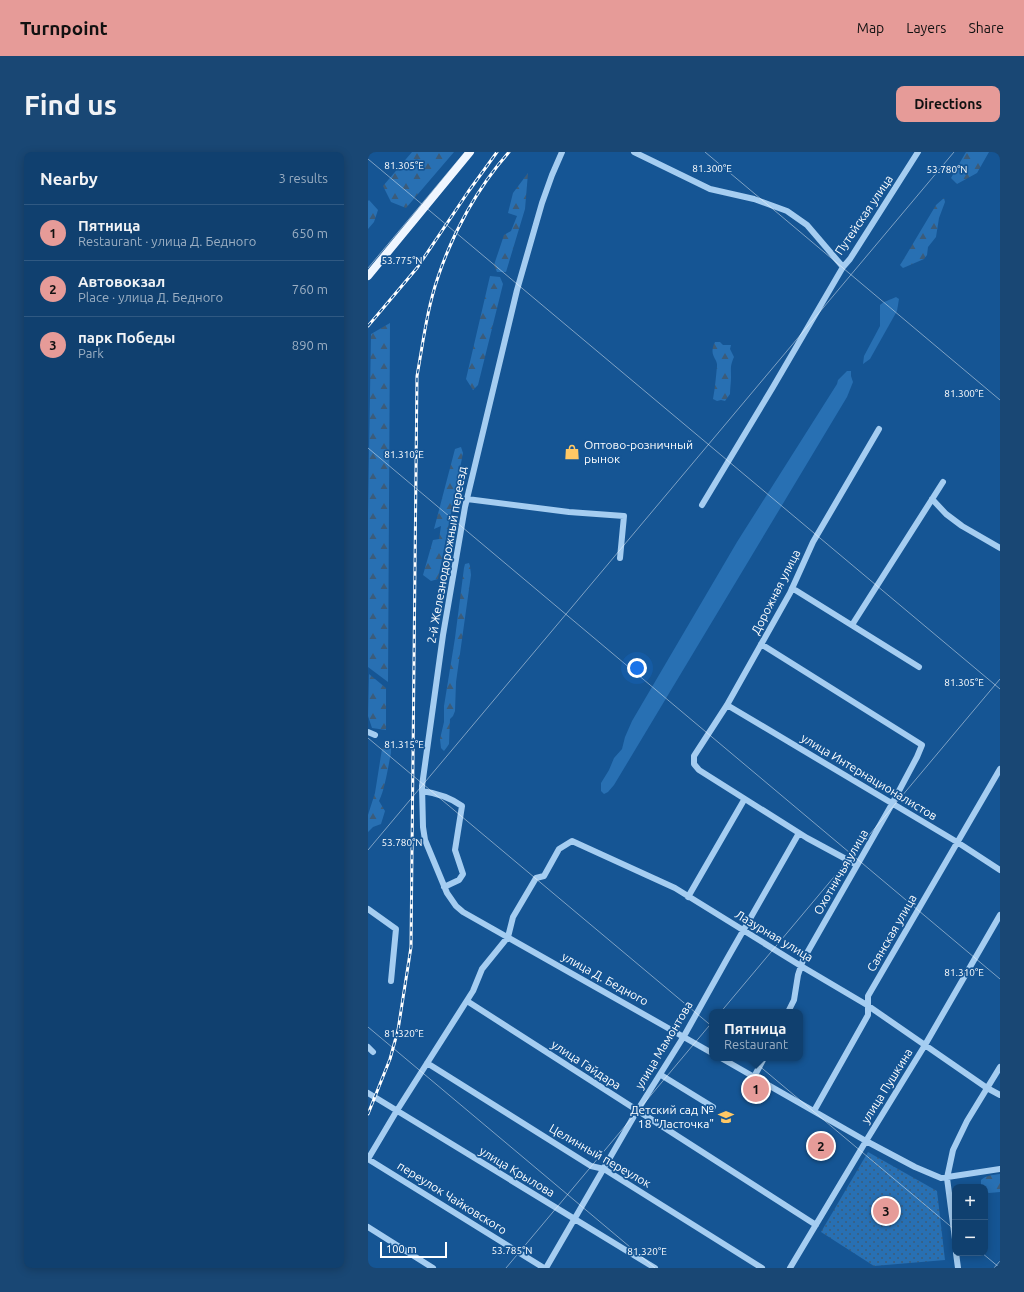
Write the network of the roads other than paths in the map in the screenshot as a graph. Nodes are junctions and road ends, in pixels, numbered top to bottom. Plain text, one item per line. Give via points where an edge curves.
1 (470, 152) edge
2 (562, 152) edge
3 (634, 152) edge
4 (918, 152) edge
5 (842, 267) junction
6 (368, 276) edge
7 (879, 429) dead end
8 (943, 482) dead end
9 (467, 499) junction
10 (932, 499) junction
11 (702, 505) dead end
12 (1000, 548) edge
13 (620, 558) dead end
14 (792, 588) junction
15 (852, 625) junction
16 (761, 644) junction
17 (919, 667) dead end
18 (727, 705) junction
19 (368, 732) edge
20 (375, 735) dead end
21 (1000, 769) edge
22 (422, 791) junction
23 (744, 800) junction
24 (892, 804) junction
25 (799, 833) junction
26 (957, 842) junction
27 (857, 865) junction
28 (1000, 870) edge
29 (444, 887) junction
30 (688, 897) junction
31 (368, 909) edge
32 (1000, 915) edge
33 (486, 924) joint
34 (743, 930) junction
35 (508, 937) junction
36 (801, 966) junction
37 (391, 981) dead end
38 (467, 1001) junction
39 (867, 1005) junction
40 (790, 1009) edge
41 (684, 1036) junction
42 (925, 1045) junction
43 (709, 1050) edge
44 (726, 1061) edge
45 (762, 1061) edge
46 (427, 1063) junction
47 (1000, 1067) edge
48 (661, 1074) junction
49 (754, 1077) junction
50 (987, 1088) junction
51 (368, 1094) edge
52 (1000, 1095) edge
53 (713, 1107) dead end
54 (637, 1111) junction
55 (814, 1111) junction
56 (396, 1112) junction
57 (866, 1141) junction
58 (368, 1159) edge
59 (604, 1169) junction
60 (1000, 1169) edge
61 (946, 1178) junction
62 (574, 1220) junction
63 (953, 1220) edge
64 (816, 1225) junction
65 (368, 1228) edge
66 (956, 1256) edge
67 (433, 1268) edge
68 (545, 1268) edge
69 (655, 1268) edge
70 (762, 1268) edge
71 (790, 1268) edge
72 (958, 1268) edge

1 - 6 main road
2 - 9 street, 2-й Железнодорожный переезд via 542,203 517,290
3 - 5 street, Путейская улица via 710,189 754,199 787,211 807,225
4 - 5 street, Путейская улица
5 - 11 street
7 - 14 street, Дорожная улица via 813,542
8 - 10 street
9 - 13 street via 624,516
9 - 22 street, 2-й Железнодорожный переезд via 443,635
10 - 12 street via 962,526
10 - 15 street
14 - 15 street
14 - 16 street, Дорожная улица
15 - 17 street
16 - 18 street, Дорожная улица
16 - 24 street, Охотничья улица via 922,745
18 - 23 street, Дорожная улица via 694,756 694,764
18 - 24 street, улица Интернационалистов
19 - 20 street
21 - 26 street, Саянская улица
22 - 29 street, 2-й Железнодорожный переезд via 423,834
22 - 29 street via 456,801 462,806 455,850 463,874 459,880
23 - 25 street
23 - 30 street
24 - 26 street, улица Интернационалистов
24 - 27 street, Охотничья улица
25 - 27 street
25 - 34 street, улица Мамонтова
26 - 28 street, улица Интернационалистов
26 - 39 street, Саянская улица via 868,996
27 - 36 street, Охотничья улица
29 - 33 street, 2-й Железнодорожный переезд via 456,906
30 - 34 street, Лазурная улица
30 - 35 street, Лазурная улица via 675,888 572,841 560,849 544,876 536,878 513,918
31 - 37 street via 396,929
32 - 42 street, улица Пушкина
33 - 35 street, улица Д. Бедного
34 - 36 street, Лазурная улица
34 - 41 street, улица Мамонтова
35 - 38 street via 482,969
35 - 41 street, улица Д. Бедного
36 - 39 street, Лазурная улица
36 - 40 street, Охотничья улица via 794,1000
38 - 46 street
38 - 54 street, улица Гайдара
39 - 42 street, Лазурная улица
39 - 55 street, Саянская улица via 868,1015
41 - 43 street, улица Д. Бедного
41 - 48 street, улица Мамонтова
42 - 50 street, Лазурная улица
42 - 57 street, улица Пушкина
44 - 49 street
45 - 49 street
46 - 56 street
46 - 59 street, Целинный переулок via 591,1166
47 - 50 street
48 - 53 street
48 - 54 street, улица Мамонтова
49 - 55 street
50 - 52 street, Лазурная улица
50 - 61 street via 953,1150
51 - 56 street, улица Крылова
54 - 59 street, улица Мамонтова
54 - 64 street, улица Гайдара
55 - 57 street
56 - 58 street
56 - 62 street, улица Крылова
57 - 61 street via 915,1167
57 - 64 street, улица Пушкина
58 - 68 street, переулок Чайковского
59 - 62 street, улица Мамонтова
59 - 70 street, Целинный переулок
60 - 61 street
61 - 63 street
62 - 68 street, улица Мамонтова
62 - 69 street, улица Крылова
64 - 71 street, улица Пушкина
65 - 67 street
66 - 72 street

